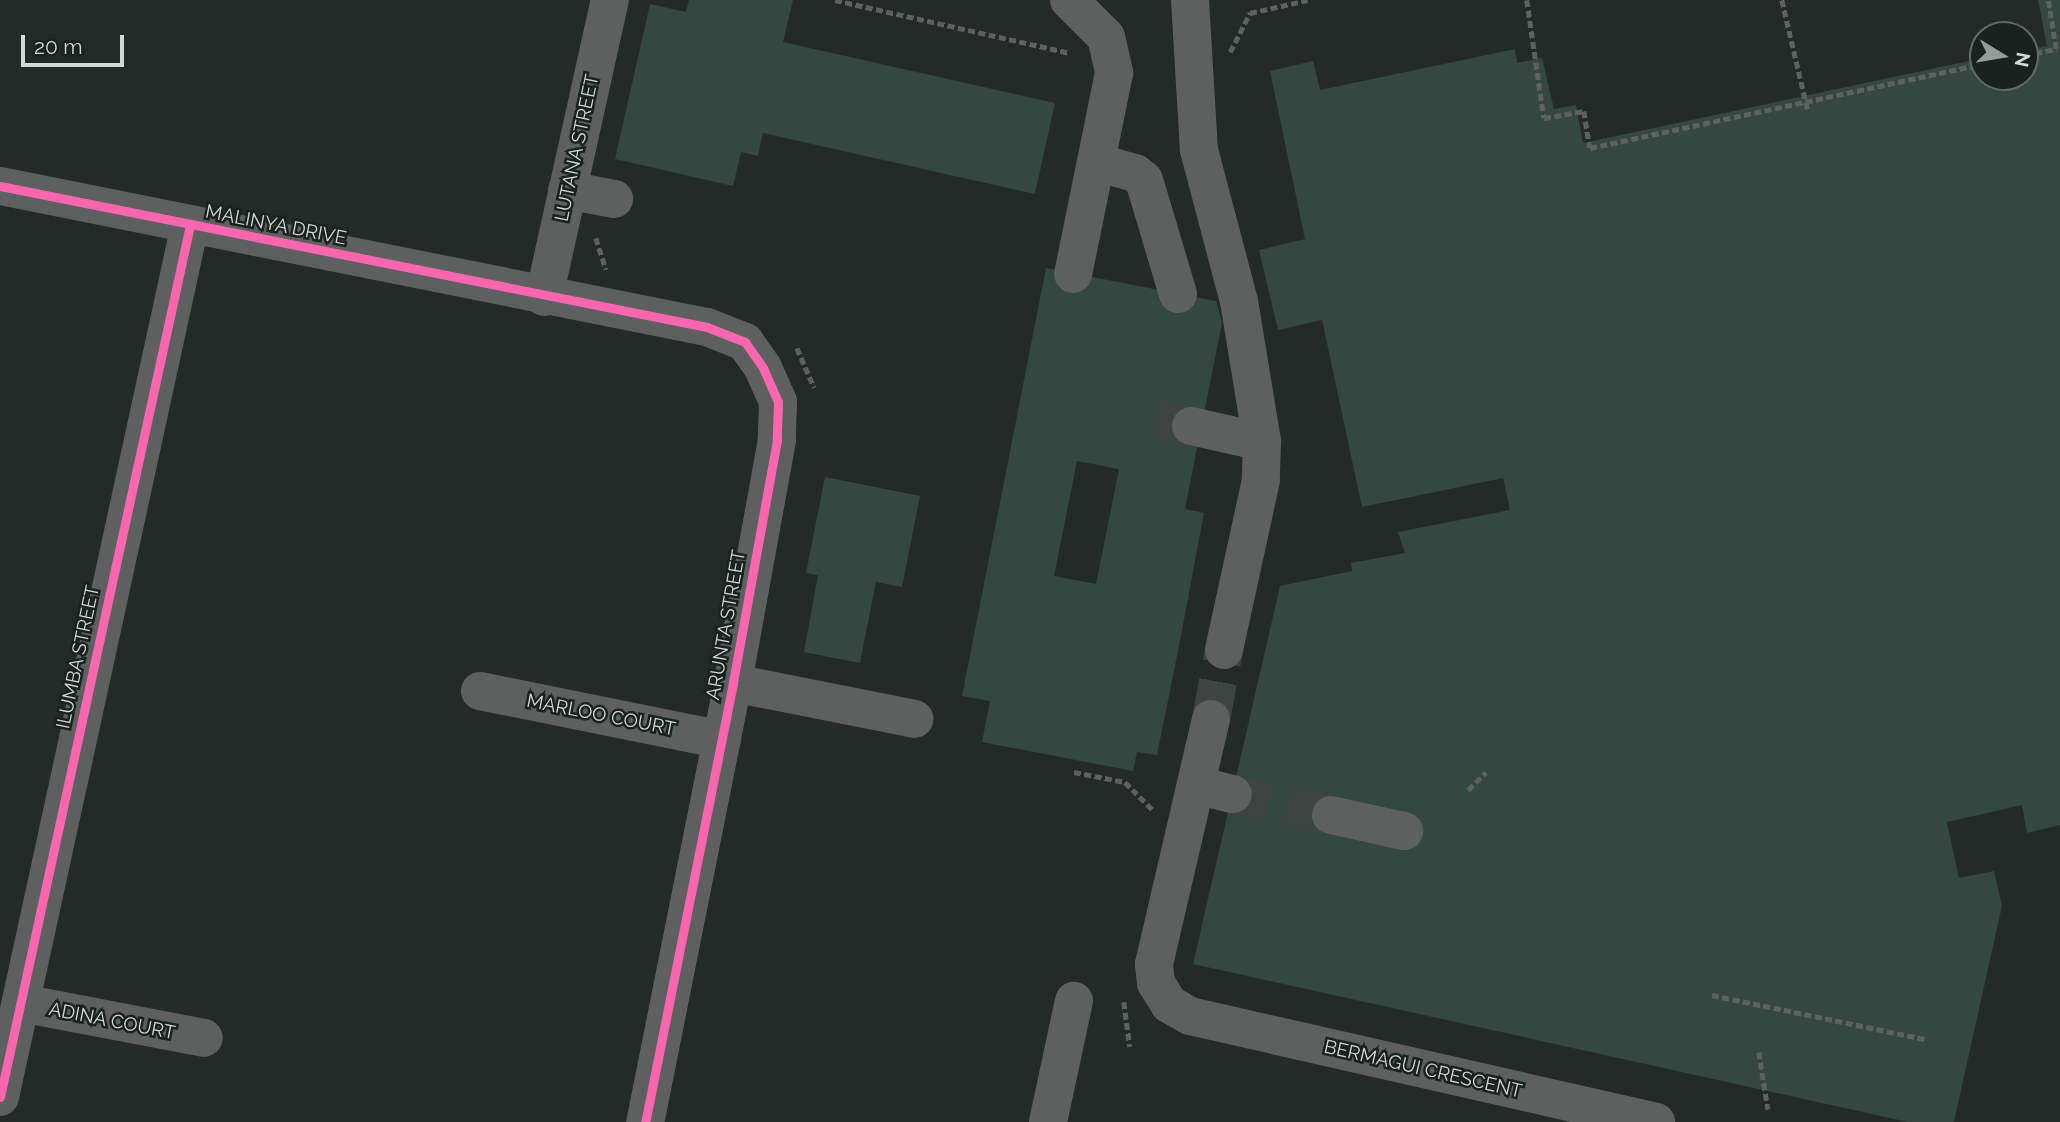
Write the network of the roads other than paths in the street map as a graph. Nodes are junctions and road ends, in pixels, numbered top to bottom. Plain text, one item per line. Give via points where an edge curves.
1 (610, 0) edge
2 (1069, 0) edge
3 (1190, 0) edge
4 (1106, 165) junction
5 (0, 186) edge
6 (567, 190) junction
7 (614, 198) dead end
8 (190, 225) junction
9 (1073, 274) dead end
10 (1178, 294) dead end
11 (544, 297) junction
12 (1191, 426) tunnel mouth
13 (1262, 442) junction
14 (1224, 650) tunnel mouth
15 (733, 682) junction
16 (480, 691) dead end
17 (914, 719) dead end
18 (1211, 719) tunnel mouth
19 (722, 740) junction
20 (1196, 785) junction
21 (1233, 794) tunnel mouth
22 (1331, 815) tunnel mouth
23 (1404, 831) dead end
24 (1074, 1001) dead end
25 (20, 1003) junction
26 (204, 1038) dead end
27 (0, 1097) edge
28 (645, 1122) edge
29 (1048, 1122) edge
30 (1656, 1122) edge

1 - 6 street, LUTANA STREET
2 - 4 street via 1106,37 1114,73
3 - 13 street via 1199,150 1239,301
4 - 9 street
4 - 10 street via 1144,180
5 - 8 street, MALINYA DRIVE
6 - 7 street
6 - 11 street, LUTANA STREET
8 - 11 street, MALINYA DRIVE
8 - 25 street, ILUMBA STREET
11 - 15 street, ARUNTA STREET via 707,327 745,342 763,368 778,402 776,440
12 - 13 street
13 - 14 street via 1261,480
15 - 17 street
15 - 19 street, ARUNTA STREET
16 - 19 street, MARLOO COURT
18 - 20 street
19 - 28 street, ARUNTA STREET
20 - 21 street
20 - 30 street, BERMAGUI CRESCENT via 1154,964 1156,983 1170,1004 1190,1016
22 - 23 street
24 - 29 street
25 - 26 street, ADINA COURT
25 - 27 street, ILUMBA STREET

